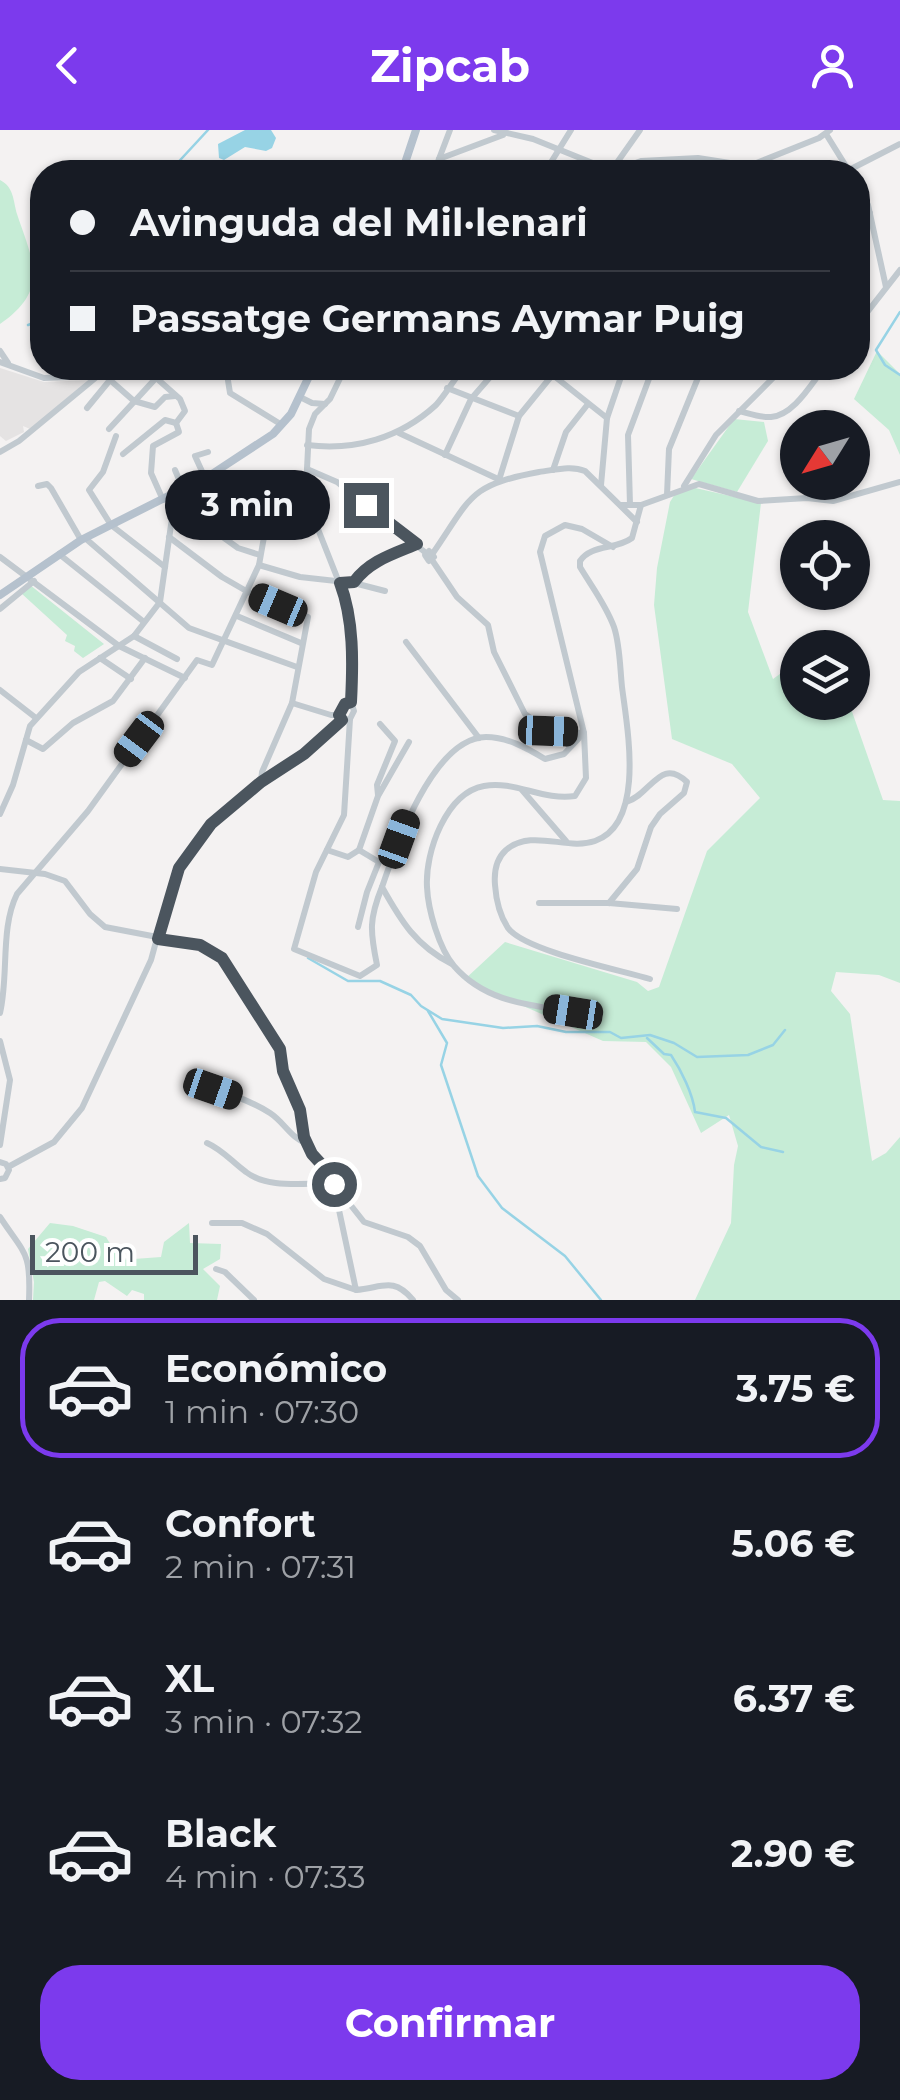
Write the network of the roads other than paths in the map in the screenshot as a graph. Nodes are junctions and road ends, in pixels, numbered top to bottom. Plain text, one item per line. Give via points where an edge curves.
1 (416, 130) edge
2 (450, 130) edge
3 (572, 130) edge
4 (640, 130) edge
5 (494, 132) edge
6 (828, 132) edge
7 (515, 133) edge
8 (900, 144) edge
9 (560, 149) junction
10 (439, 159) joint
11 (406, 160) edge
12 (553, 160) edge
13 (584, 160) edge
14 (623, 160) edge
15 (660, 160) edge
16 (704, 160) edge
17 (766, 160) edge
18 (842, 160) edge
19 (870, 160) edge
20 (870, 214) edge
21 (900, 270) edge
22 (886, 288) junction
23 (870, 309) edge
24 (0, 351) edge
25 (4, 364) edge
26 (30, 373) edge
27 (93, 380) edge
28 (109, 380) edge
29 (113, 380) edge
30 (154, 380) edge
31 (158, 380) edge
32 (228, 380) edge
33 (308, 380) edge
34 (339, 380) edge
35 (454, 380) edge
36 (488, 380) edge
37 (548, 380) edge
38 (564, 380) edge
39 (620, 380) edge
40 (649, 380) edge
41 (697, 380) edge
42 (771, 380) edge
43 (814, 380) edge
44 (447, 388) junction
45 (177, 396) junction
46 (300, 397) junction
47 (471, 399) junction
48 (134, 401) junction
49 (312, 403) junction
50 (327, 404) junction
51 (588, 404) junction
52 (87, 408) dead end
53 (738, 411) junction
54 (316, 414) junction
55 (519, 416) junction
56 (607, 418) junction
57 (176, 423) junction
58 (283, 425) junction
59 (109, 428) dead end
60 (399, 433) junction
61 (116, 436) dead end
62 (307, 445) junction
63 (0, 452) edge
64 (208, 452) dead end
65 (122, 454) dead end
66 (446, 455) junction
67 (175, 470) dead end
68 (307, 470) junction
69 (553, 470) junction
70 (485, 474) junction
71 (208, 476) junction
72 (83, 478) dead end
73 (499, 480) junction
74 (900, 482) edge
75 (487, 484) junction
76 (38, 486) dead end
77 (601, 486) junction
78 (684, 487) junction
79 (183, 489) junction
80 (89, 490) junction
81 (667, 496) junction
82 (212, 497) junction
83 (245, 497) dead end
84 (169, 499) junction
85 (626, 505) junction
86 (641, 505) junction
87 (311, 508) junction
88 (231, 514) junction
89 (195, 516) junction
90 (637, 522) junction
91 (111, 525) junction
92 (169, 537) junction
93 (222, 537) junction
94 (83, 539) junction
95 (417, 544) junction
96 (613, 547) junction
97 (58, 553) junction
98 (260, 555) junction
99 (430, 555) junction
100 (0, 557) edge
101 (259, 565) junction
102 (165, 567) junction
103 (30, 578) junction
104 (354, 582) junction
105 (340, 583) junction
106 (386, 591) dead end
107 (248, 592) junction
108 (0, 595) edge
109 (160, 602) junction
110 (0, 609) edge
111 (237, 616) junction
112 (144, 622) junction
113 (134, 636) junction
114 (225, 640) junction
115 (406, 642) dead end
116 (301, 643) junction
117 (119, 646) junction
118 (100, 658) junction
119 (146, 658) junction
120 (177, 659) dead end
121 (296, 668) junction
122 (185, 678) junction
123 (130, 679) junction
124 (0, 690) edge
125 (292, 703) junction
126 (36, 718) junction
127 (344, 718) junction
128 (380, 724) dead end
129 (584, 733) junction
130 (479, 738) junction
131 (26, 740) junction
132 (409, 742) dead end
133 (261, 782) junction
134 (522, 790) junction
135 (378, 796) junction
136 (626, 802) junction
137 (0, 814) edge
138 (566, 842) junction
139 (327, 850) junction
140 (359, 850) junction
141 (0, 868) edge
142 (34, 872) junction
143 (382, 886) junction
144 (539, 903) dead end
145 (609, 903) junction
146 (677, 909) dead end
147 (358, 927) dead end
148 (4, 930) edge
149 (158, 939) junction
150 (452, 964) junction
151 (650, 979) dead end
152 (0, 1012) edge
153 (573, 1012) dead end
154 (0, 1041) edge
155 (2, 1057) edge
156 (202, 1086) dead end
157 (207, 1142) dead end
158 (306, 1142) junction
159 (0, 1145) edge
160 (4, 1164) edge
161 (0, 1181) edge
162 (334, 1184) junction
163 (0, 1217) edge
164 (212, 1223) dead end
165 (216, 1269) dead end
166 (356, 1290) junction
167 (29, 1300) edge
168 (254, 1300) edge
169 (413, 1300) edge
170 (458, 1300) edge

1 - 11 main road
2 - 10 street
3 - 9 street
4 - 14 street
5 - 7 street
5 - 10 street
6 - 17 street
6 - 18 street
7 - 9 street
8 - 19 street
9 - 12 street
9 - 13 street
15 - 16 street
20 - 22 street
21 - 22 street
22 - 23 street
24 - 25 street
25 - 26 street
27 - 63 street
28 - 52 street
29 - 48 street
30 - 48 street
31 - 45 street
32 - 58 street via 230,394
33 - 46 main road
34 - 50 street
35 - 44 street
36 - 47 street
37 - 55 street
38 - 51 street
39 - 56 street
40 - 85 street via 628,435
41 - 81 street via 669,448
42 - 53 street
43 - 53 street via 783,413 770,418
44 - 47 street
44 - 60 street
45 - 48 street via 155,408
45 - 57 street via 185,410
46 - 49 street
46 - 58 main road
47 - 55 street
47 - 66 street
48 - 59 street
49 - 50 street
49 - 54 street
50 - 54 street
51 - 56 street
51 - 69 street via 566,432
53 - 78 street
54 - 62 street
55 - 73 street
56 - 77 street
57 - 65 street via 165,420
57 - 84 street via 179,432 153,446 151,473
58 - 71 main road
60 - 62 street via 334,448
60 - 66 street
61 - 80 street
62 - 68 street
64 - 71 street via 195,456
66 - 70 street
67 - 79 street
68 - 87 street
68 - 95 street via 338,482
69 - 73 street
69 - 77 street via 579,468
70 - 73 street
70 - 75 street
71 - 79 main road
71 - 82 street via 222,487
72 - 80 street
73 - 75 street
74 - 78 street via 833,501 758,501 707,485
75 - 99 street
76 - 94 street via 51,488
77 - 85 street
78 - 81 street
79 - 84 main road
80 - 91 street
81 - 86 street
82 - 88 street
82 - 89 street
83 - 88 street
84 - 89 street
84 - 91 main road
84 - 92 street
85 - 86 street
85 - 90 street
86 - 90 street
87 - 98 street via 264,537
87 - 105 street
88 - 93 street
89 - 93 street
90 - 96 street via 632,538
91 - 94 main road
91 - 102 street
92 - 102 street
92 - 107 street
93 - 98 street
94 - 97 main road
94 - 109 street
95 - 99 street
95 - 104 street via 382,558
96 - 129 street via 565,525 545,536 540,552
96 - 136 street via 588,552 580,567 616,631 630,755
97 - 103 main road
97 - 112 street
98 - 101 street
99 - 129 street via 458,597 488,625 525,714 548,731
100 - 103 street
101 - 105 street
101 - 107 street
102 - 109 street
103 - 108 main road
103 - 110 street
103 - 117 street
104 - 105 street
104 - 106 street
105 - 127 street via 352,644 351,702
107 - 111 street
107 - 116 street via 308,617
109 - 112 street
109 - 114 street via 190,628
111 - 114 street
111 - 116 street
112 - 113 street
113 - 117 street
113 - 120 street
114 - 121 street
114 - 122 street via 212,665 197,660
115 - 130 street
116 - 121 street
117 - 118 street
117 - 119 street
118 - 123 street
118 - 126 street
119 - 122 street
119 - 123 street
121 - 125 street
122 - 142 street via 88,811
123 - 131 street via 113,701 72,722 43,749
124 - 126 street
125 - 127 street
125 - 133 street
126 - 131 street
127 - 133 street
127 - 139 street via 344,815
128 - 135 street via 396,741
129 - 130 street via 564,754 545,758 523,746
129 - 134 street via 586,778 574,796 554,799
130 - 143 street via 432,776 407,818
131 - 137 street
132 - 135 street
133 - 149 street via 211,824 179,868
134 - 138 street
134 - 150 street via 483,786 460,797 430,855 427,887
135 - 140 street
136 - 138 street via 618,822 598,841
136 - 145 street via 667,772 687,782 651,827 636,869
138 - 151 street via 534,839 506,850 494,870 496,900 509,930 531,945
139 - 140 street via 348,857
139 - 143 street via 294,950 360,976 377,965 370,930
140 - 147 street via 380,862
141 - 142 street
142 - 148 street via 11,904
142 - 149 street via 65,881 105,926
143 - 150 street via 402,924 427,951
144 - 145 street
145 - 146 street
148 - 152 street
149 - 158 street via 200,945 222,958 280,1049
149 - 160 street via 82,1108 54,1142
150 - 153 street via 500,1000
154 - 155 street
155 - 159 street via 10,1080
156 - 158 street via 273,1114
157 - 162 street via 267,1182
158 - 162 street
160 - 161 street via 8,1174
162 - 166 street
162 - 170 street via 364,1222 420,1246
163 - 167 street via 26,1256
164 - 166 street via 267,1234 324,1279
165 - 168 street
166 - 169 street via 389,1284

